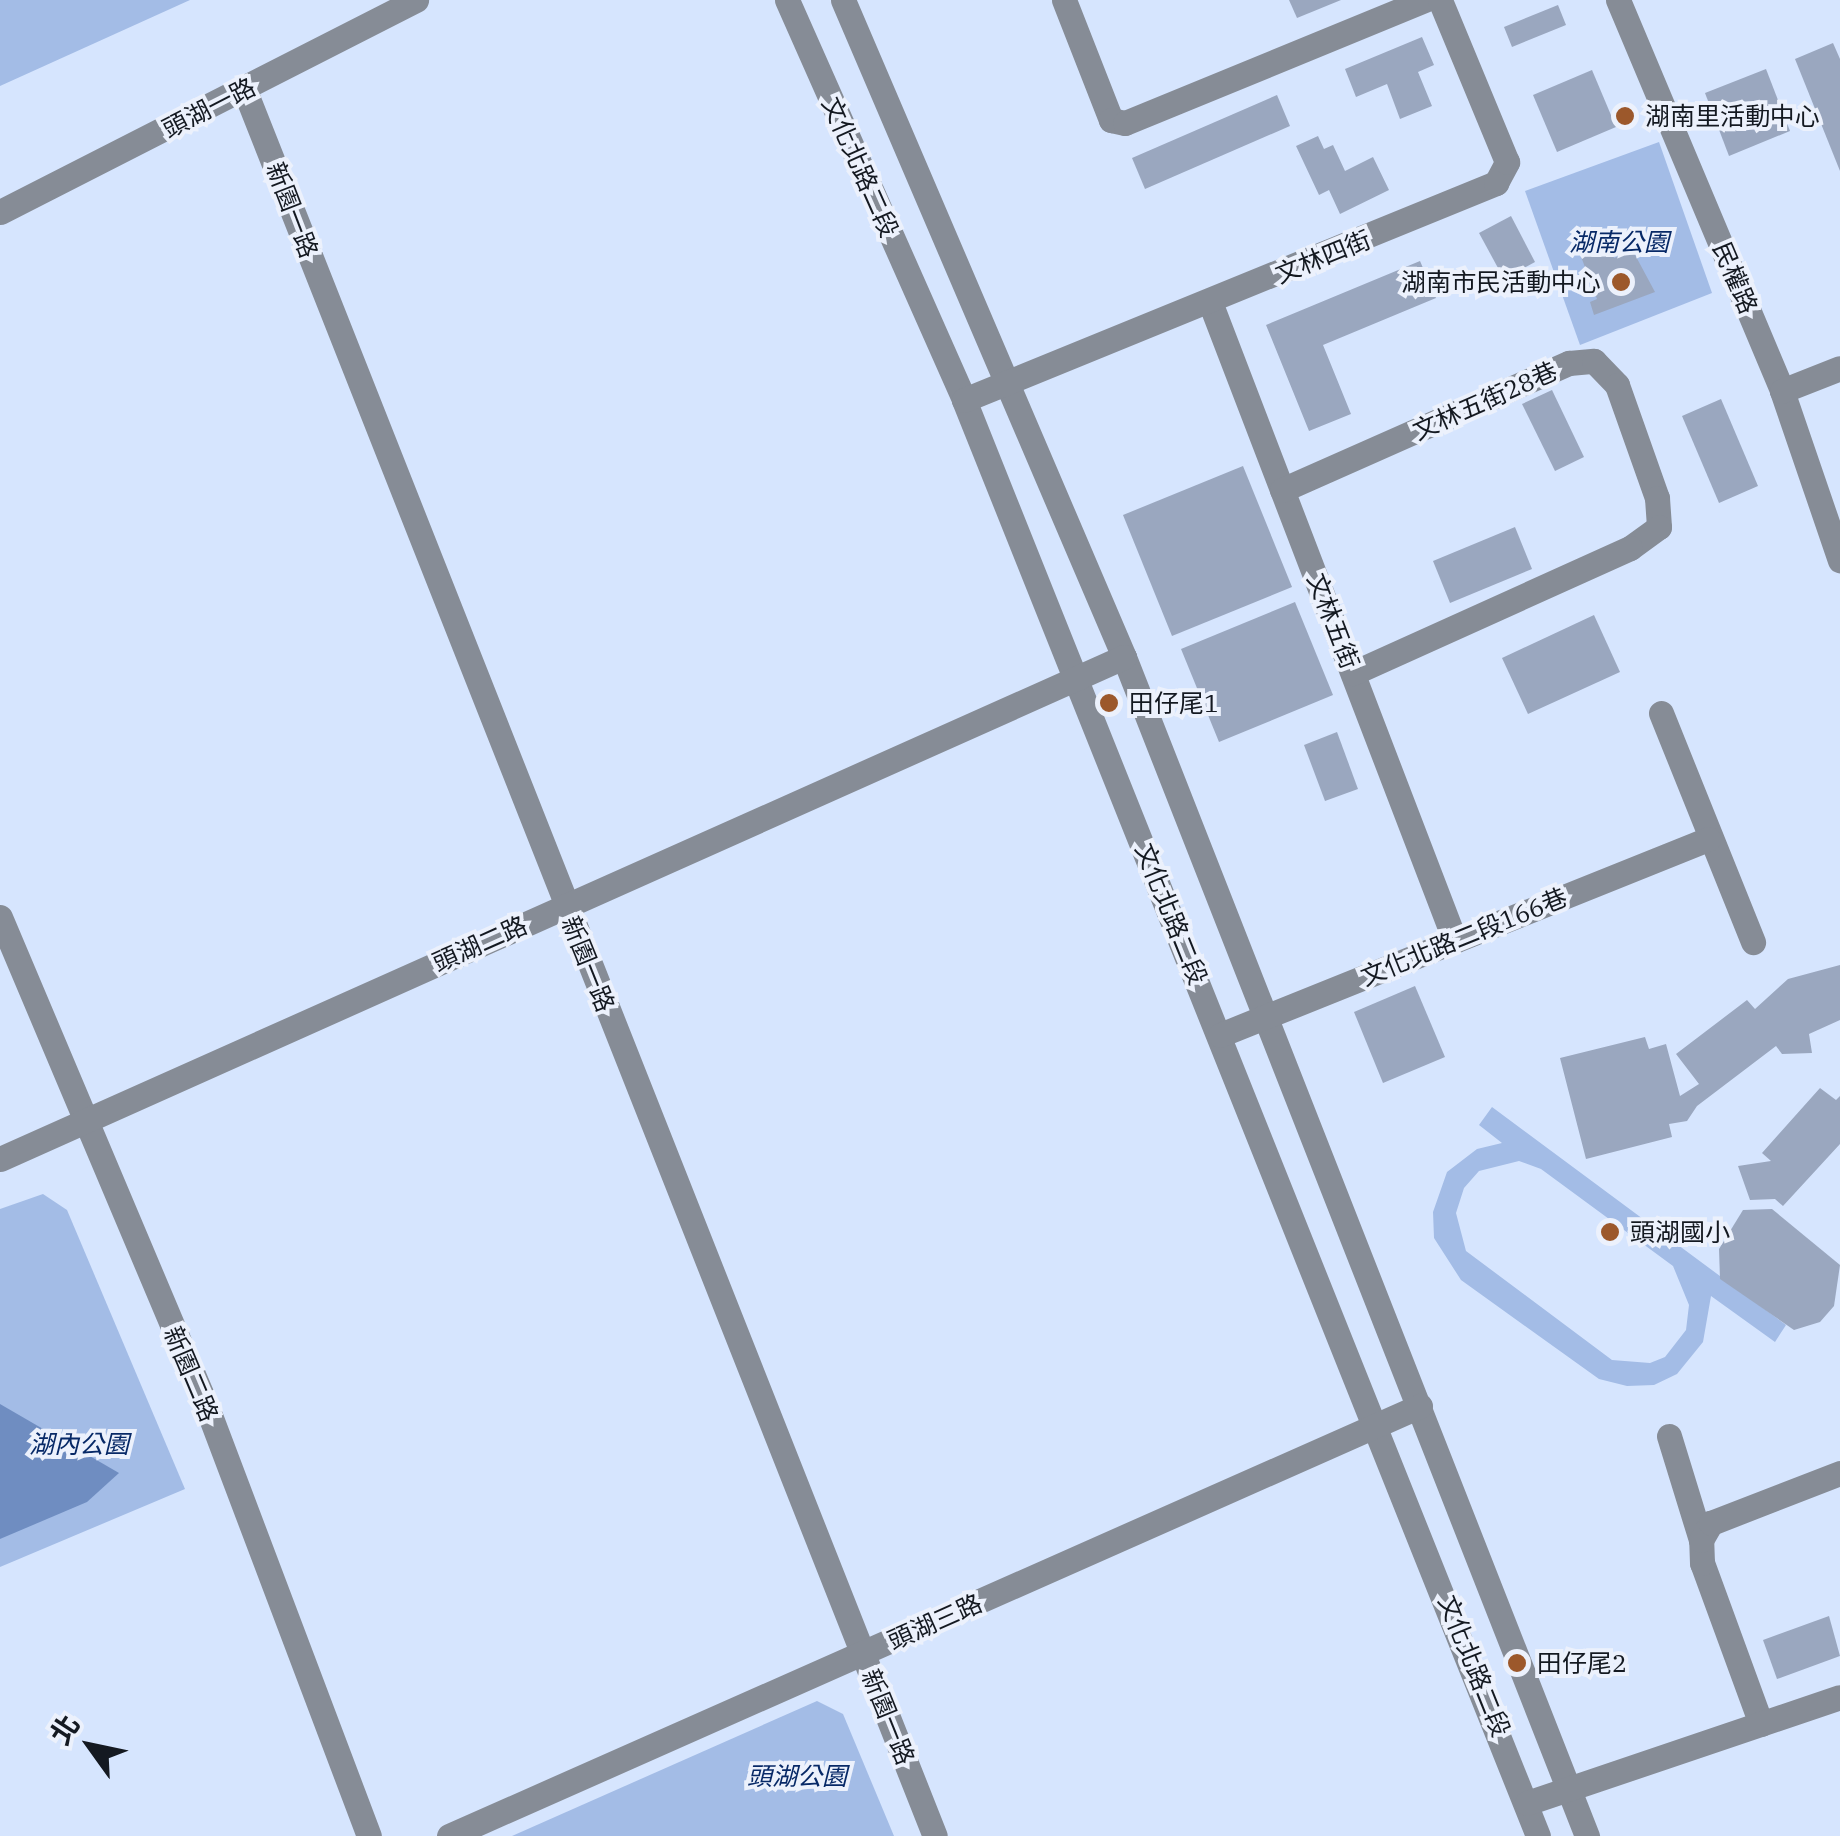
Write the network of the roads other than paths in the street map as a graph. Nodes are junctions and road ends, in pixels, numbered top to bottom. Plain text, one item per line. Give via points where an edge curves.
1 (416, 0) edge
2 (786, 0) edge
3 (843, 0) edge
4 (1064, 0) edge
5 (1425, 0) edge
6 (1440, 0) edge
7 (1618, 0) edge
8 (245, 91) junction
9 (0, 212) edge
10 (1210, 302) junction
11 (1840, 368) edge
12 (1008, 382) junction
13 (1782, 391) junction
14 (964, 400) junction
15 (1282, 490) junction
16 (1840, 560) edge
17 (1124, 657) junction
18 (1352, 673) junction
19 (1076, 679) junction
20 (1661, 713) dead end
21 (1708, 839) junction
22 (565, 905) junction
23 (0, 917) edge
24 (1456, 941) junction
25 (1752, 942) dead end
26 (1265, 1017) junction
27 (1220, 1035) junction
28 (82, 1122) junction
29 (0, 1159) edge
30 (1420, 1406) junction
31 (1377, 1425) junction
32 (1670, 1436) dead end
33 (1840, 1473) edge
34 (1701, 1540) junction
35 (862, 1654) junction
36 (1840, 1697) edge
37 (1761, 1724) junction
38 (1572, 1788) junction
39 (1527, 1803) junction
40 (369, 1836) edge
41 (450, 1836) edge
42 (936, 1836) edge
43 (1538, 1836) edge
44 (1587, 1836) edge

1 - 8 street, 頭湖一路
2 - 14 street, 文化北路二段
3 - 12 street, 文化北路二段
4 - 5 street via 1111,120 1125,123
6 - 10 street, 文林四街 via 1507,162 1496,183
7 - 13 street, 民權路
8 - 9 street, 頭湖一路
8 - 22 street, 新園一路
10 - 12 street, 文林四街
10 - 15 street, 文林五街
11 - 13 street
12 - 14 street, 文林四街
12 - 17 street, 文化北路二段
13 - 16 street, 民權路
14 - 19 street, 文化北路二段
15 - 18 street, 文林五街
15 - 18 street, 文林五街28巷 via 1569,363 1594,360 1618,385 1657,498 1660,527 1630,548
17 - 19 street, 頭湖二路
17 - 26 street, 文化北路二段
18 - 24 street, 文林五街
19 - 22 street, 頭湖二路
19 - 27 street, 文化北路二段
20 - 21 street
21 - 24 street, 文化北路二段166巷
21 - 25 street
22 - 28 street, 頭湖二路
22 - 35 street, 新園一路
23 - 28 street, 新園二路
24 - 26 street, 文化北路二段166巷
26 - 27 street, 文化北路二段166巷
26 - 30 street, 文化北路二段
27 - 31 street, 文化北路二段
28 - 29 street, 頭湖二路
28 - 40 street, 新園二路 via 208,1410
30 - 31 street, 頭湖三路
30 - 38 street, 文化北路二段
31 - 35 street, 頭湖三路
31 - 39 street, 文化北路二段
32 - 34 street
33 - 34 street via 1711,1523
34 - 37 street via 1702,1563
35 - 41 street, 頭湖三路
35 - 42 street, 新園一路
36 - 37 street
37 - 38 street
38 - 39 street
38 - 44 street, 文化北路二段
39 - 43 street, 文化北路二段

